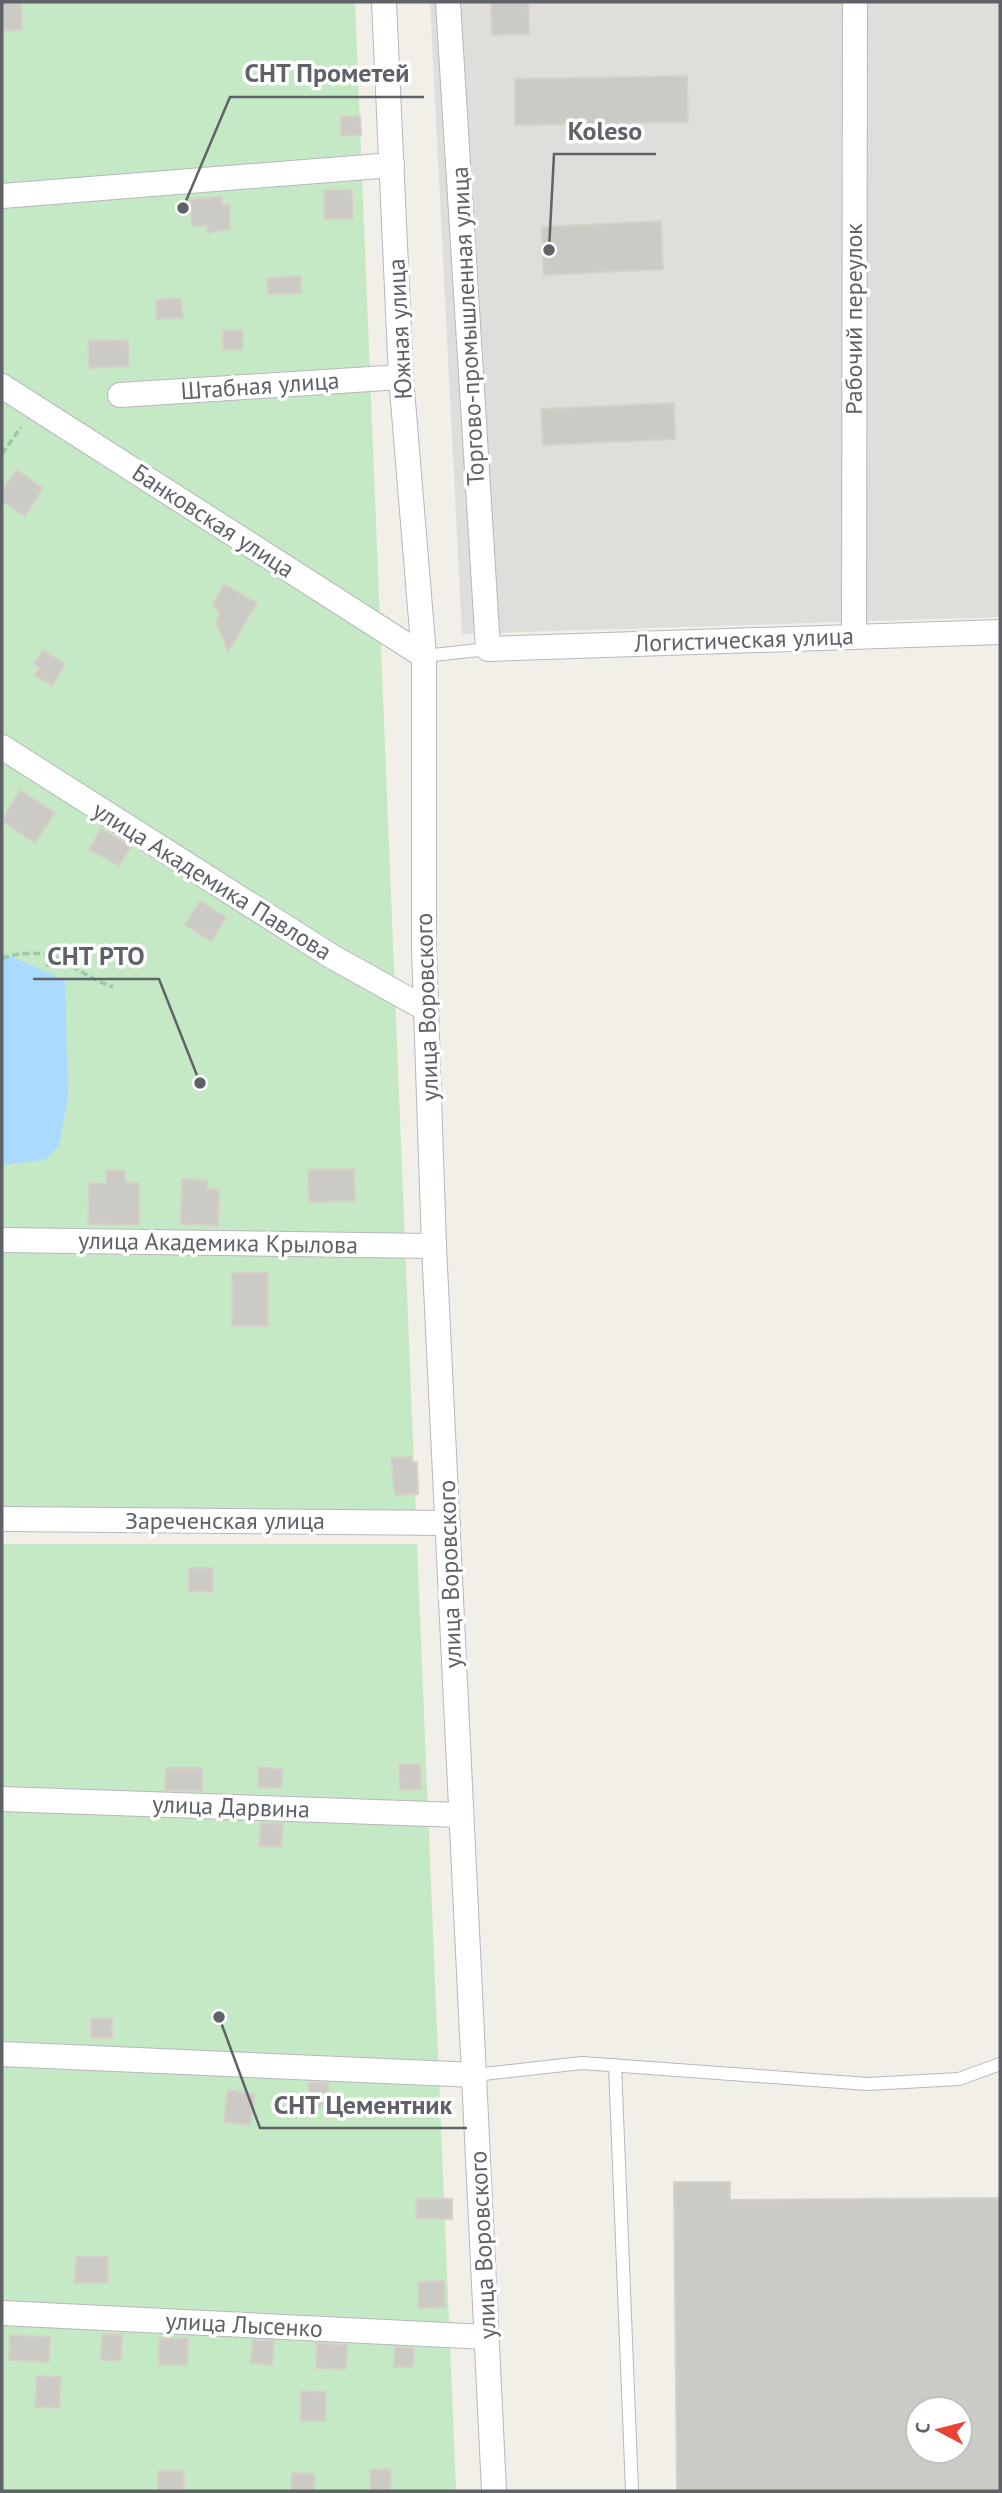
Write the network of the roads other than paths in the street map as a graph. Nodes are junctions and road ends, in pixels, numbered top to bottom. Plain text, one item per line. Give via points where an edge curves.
1 (384, 2) edge
2 (448, 2) edge
3 (855, 2) edge
4 (392, 165) junction
5 (2, 196) edge
6 (401, 377) junction
7 (2, 386) edge
8 (120, 395) dead end
9 (1000, 632) edge
10 (854, 636) junction
11 (488, 649) junction
12 (424, 656) junction
13 (2, 747) edge
14 (426, 1009) junction
15 (2, 1240) edge
16 (434, 1246) junction
17 (2, 1520) edge
18 (448, 1523) junction
19 (2, 1799) edge
20 (460, 1815) junction
21 (2, 2054) edge
22 (1000, 2064) edge
23 (615, 2065) junction
24 (475, 2075) junction
25 (2, 2313) edge
26 (487, 2337) junction
27 (494, 2491) edge
28 (632, 2491) edge

1 - 4 street, Южная улица
2 - 11 street, Торгово-промышленная улица
3 - 10 street, Рабочий переулок
4 - 5 street
4 - 6 street, Южная улица
6 - 8 street, Штабная улица
6 - 12 street, Южная улица
7 - 12 street, Банковская улица
9 - 10 street, Логистическая улица
10 - 11 street, Логистическая улица
11 - 12 lane
12 - 14 street, улица Воровского
13 - 14 street, улица Академика Павлова via 331,956
14 - 16 street, улица Воровского
15 - 16 street, улица Академика Крылова
16 - 18 street, улица Воровского
17 - 18 street, Зареченская улица
18 - 20 street, улица Воровского
19 - 20 street, улица Дарвина
20 - 24 street, улица Воровского
21 - 24 street
22 - 23 lane via 958,2079 868,2084
23 - 24 lane via 582,2063
23 - 28 lane
24 - 26 street, улица Воровского
25 - 26 street, улица Лысенко
26 - 27 street, улица Воровского

